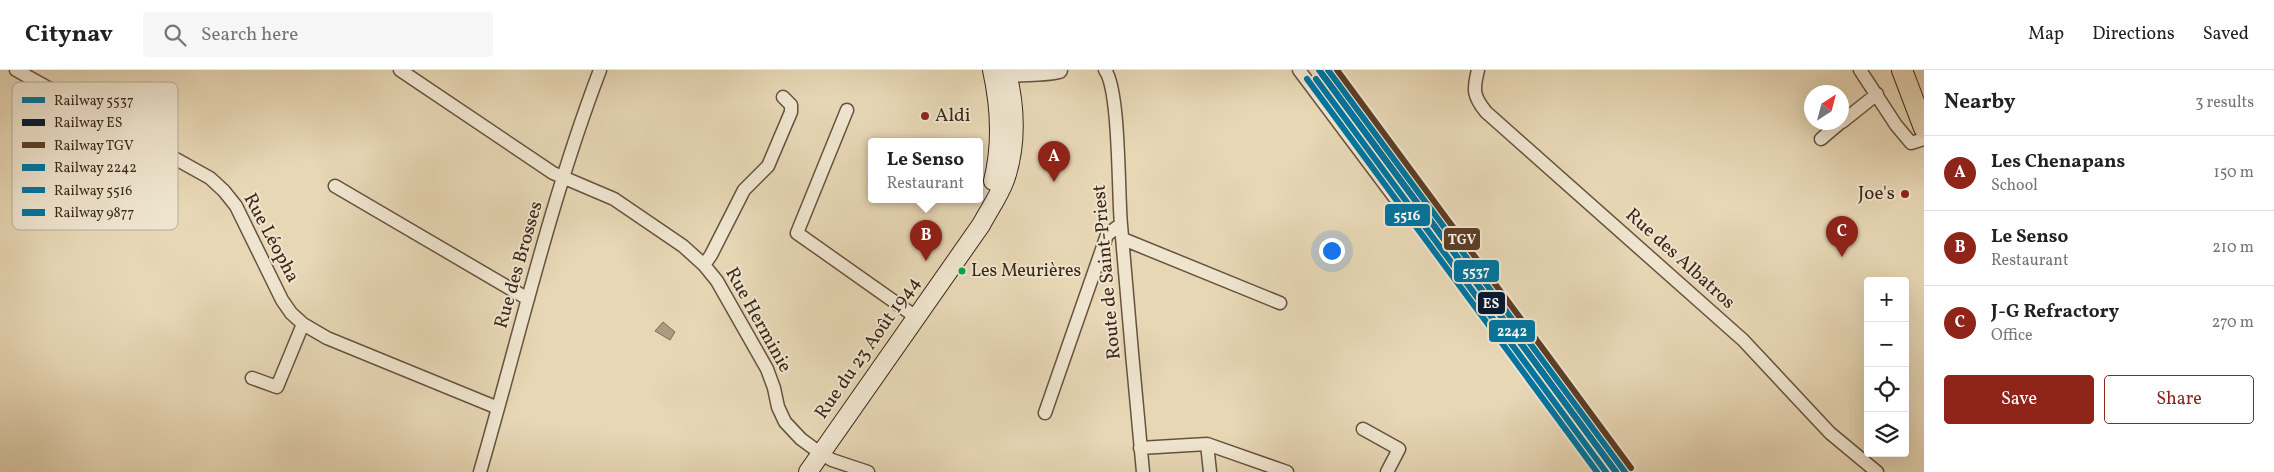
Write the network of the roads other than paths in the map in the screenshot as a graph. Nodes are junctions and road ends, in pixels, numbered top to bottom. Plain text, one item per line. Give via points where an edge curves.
1 (16, 70) edge
2 (400, 70) edge
3 (600, 70) edge
4 (1059, 70) edge
5 (1105, 70) edge
6 (1299, 70) edge
7 (1478, 70) edge
8 (1860, 70) edge
9 (1902, 70) edge
10 (1001, 79) edge
11 (38, 82) edge
12 (1877, 94) junction
13 (783, 97) dead end
14 (847, 110) dead end
15 (1849, 116) edge
16 (1924, 128) edge
17 (1832, 130) edge
18 (1924, 138) edge
19 (1821, 139) dead end
20 (178, 160) edge
21 (563, 178) junction
22 (335, 186) dead end
23 (1394, 198) dead end
24 (1121, 224) junction
25 (1122, 238) junction
26 (704, 265) junction
27 (528, 299) junction
28 (1280, 303) dead end
29 (916, 317) junction
30 (303, 324) junction
31 (252, 378) dead end
32 (498, 408) junction
33 (1045, 413) dead end
34 (1363, 429) dead end
35 (1207, 444) junction
36 (1140, 448) junction
37 (820, 453) junction
38 (480, 472) edge
39 (808, 472) edge
40 (868, 472) edge
41 (1143, 472) edge
42 (1210, 472) edge
43 (1287, 472) edge
44 (1387, 472) edge
45 (1877, 472) edge

1 - 11 street, Rue Léopha
2 - 21 street, Rue Herminie
3 - 21 street, Rue des Brosses
4 - 10 street
5 - 24 street, Route de Saint-Priest via 1110,76 1114,99
6 - 23 street
7 - 45 street, Rue des Albatros via 1474,85 1476,99 1486,112 1743,340 1830,433
8 - 12 street
9 - 16 main road
10 - 29 main road, Rue du 23 Août 1944 via 1013,110 1012,145 999,194
12 - 15 street
12 - 18 street via 1911,143
13 - 26 street via 791,105 791,112 768,166 744,190
14 - 29 street via 797,233
17 - 19 street
20 - 30 street, Rue Léopha via 210,178 236,206 282,300
21 - 26 street, Rue Herminie via 614,199 683,246
21 - 27 street, Rue des Brosses
22 - 27 street
24 - 25 street, Route de Saint-Priest
24 - 33 street via 1107,235
25 - 28 street
25 - 36 street, Route de Saint-Priest
26 - 37 street, Rue Herminie via 718,281 767,369 785,422
27 - 32 street, Rue des Brosses
29 - 37 main road, Rue du 23 Août 1944
30 - 31 street via 277,387
30 - 32 street, Rue Léopha via 327,338
32 - 38 street, Rue des Brosses
34 - 44 street via 1399,448
35 - 36 street
35 - 42 street
35 - 43 street
36 - 41 street, Route de Saint-Priest
37 - 39 main road, Rue du 23 Août 1944
37 - 40 street, Rue Herminie

